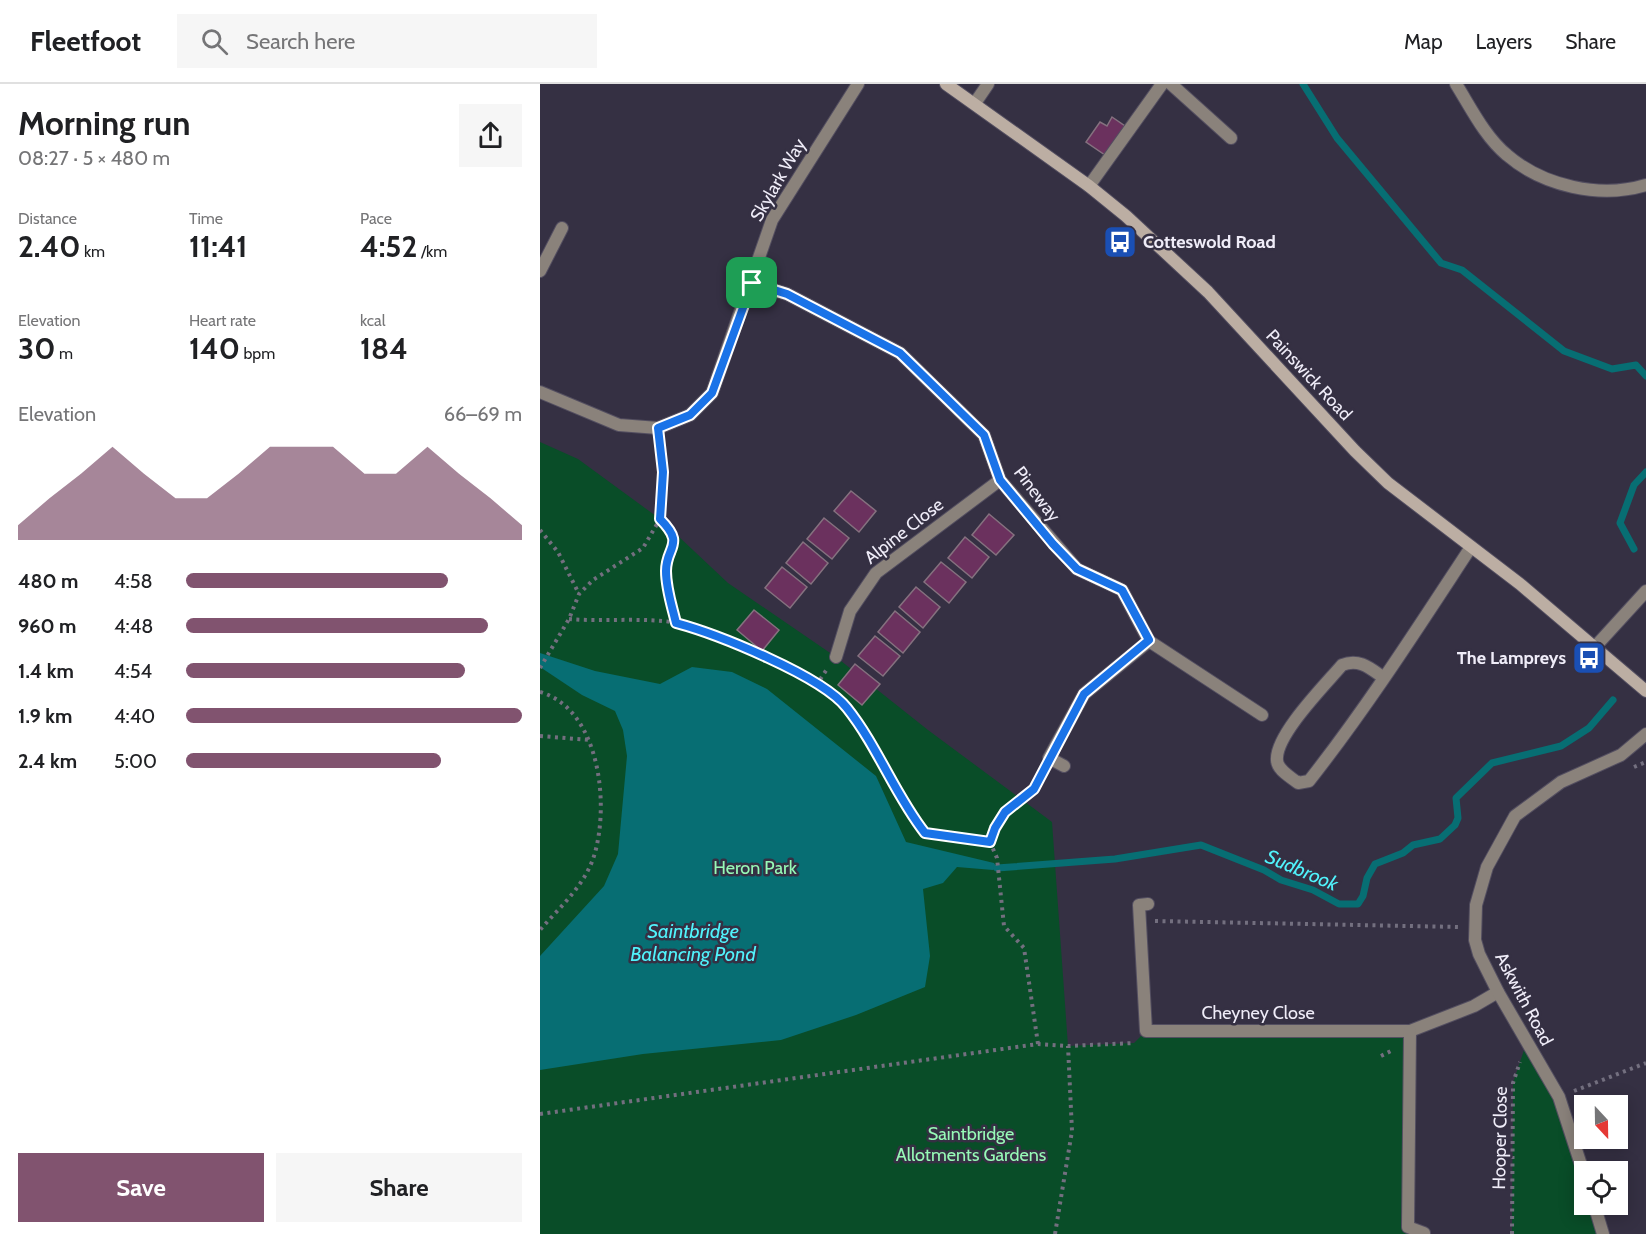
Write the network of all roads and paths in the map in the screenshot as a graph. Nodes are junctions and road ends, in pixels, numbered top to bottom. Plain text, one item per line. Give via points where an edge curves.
1 (858, 84) edge
2 (946, 84) edge
3 (988, 84) edge
4 (1162, 84) edge
5 (1171, 84) edge
6 (1456, 84) edge
7 (975, 103) junction
8 (1232, 138) dead end
9 (1089, 186) junction
10 (1646, 186) edge
11 (562, 228) dead end
12 (540, 271) edge
13 (752, 283) junction
14 (540, 392) edge
15 (658, 428) junction
16 (1000, 480) junction
17 (660, 519) junction
18 (540, 530) edge
19 (1472, 547) junction
20 (1646, 591) edge
21 (579, 594) junction
22 (569, 619) junction
23 (676, 623) junction
24 (1149, 640) junction
25 (1594, 648) junction
26 (836, 657) dead end
27 (540, 668) edge
28 (1384, 678) junction
29 (1646, 691) edge
30 (540, 692) edge
31 (1262, 715) dead end
32 (1646, 734) edge
33 (540, 736) edge
34 (591, 740) junction
35 (1049, 758) junction
36 (1646, 762) edge
37 (1064, 766) dead end
38 (1625, 771) dead end
39 (990, 842) junction
40 (1148, 904) dead end
41 (1139, 921) junction
42 (1155, 921) junction
43 (540, 930) edge
44 (1154, 932) dead end
45 (1475, 940) junction
46 (1498, 992) junction
47 (1410, 1030) junction
48 (1134, 1042) dead end
49 (1038, 1044) junction
50 (1527, 1044) junction
51 (1068, 1047) junction
52 (1646, 1063) edge
53 (1565, 1094) dead end
54 (540, 1114) edge
55 (1580, 1161) edge
56 (1597, 1215) edge
57 (1424, 1233) edge
58 (1055, 1234) edge
59 (1512, 1234) edge
60 (1603, 1234) edge

1 - 13 street, Skylark Way via 772,220
2 - 7 main road, Painswick Road
3 - 7 street
4 - 9 street
5 - 8 street
6 - 10 street via 1506,155 1533,173 1557,184 1594,190
7 - 9 main road, Painswick Road
9 - 19 main road, Painswick Road via 1208,292 1388,483
11 - 12 street
13 - 15 street, Skylark Way via 712,393 690,415
13 - 16 street, Pineway via 787,294 900,353 984,435
14 - 15 street, Skylark Way via 619,425
15 - 17 path via 663,472
16 - 24 street, Pineway via 1077,569 1122,590
16 - 26 street, Alpine Close via 876,573 850,611
17 - 21 path via 643,548 593,580
17 - 23 path via 671,530 674,548 666,568
18 - 21 path via 558,552
19 - 25 main road, Painswick Road
19 - 28 street
20 - 25 street
21 - 22 path
22 - 23 path
22 - 27 path
23 - 39 path via 708,632 820,687 846,706 925,833
24 - 31 street, Pineway
24 - 35 street via 1084,694
25 - 29 main road, Painswick Road
28 - 28 street via 1309,781 1298,783 1280,768 1276,759 1282,738 1341,665 1351,661 1363,664
30 - 34 path via 568,705
32 - 45 street, Askwith Road via 1621,755 1561,782 1515,816 1487,867 1476,904
33 - 34 path
34 - 43 path via 601,797 595,855 583,881
35 - 37 street
35 - 39 path via 1034,789 1005,812
36 - 38 path
39 - 49 path via 997,858 1004,926 1024,948
40 - 41 street via 1139,904
41 - 42 path
41 - 47 street, Cheyney Close via 1146,1031
42 - 44 path
42 - 45 path via 1464,927
45 - 46 street, Askwith Road
46 - 47 street, Cheyney Close via 1456,1014
46 - 50 street, Askwith Road
47 - 57 street via 1408,1227
48 - 51 path
49 - 51 path
49 - 54 path
50 - 55 street, Askwith Road via 1559,1097
50 - 59 path, Hooper Close via 1513,1083
51 - 58 path via 1072,1131
52 - 53 path
56 - 60 street

